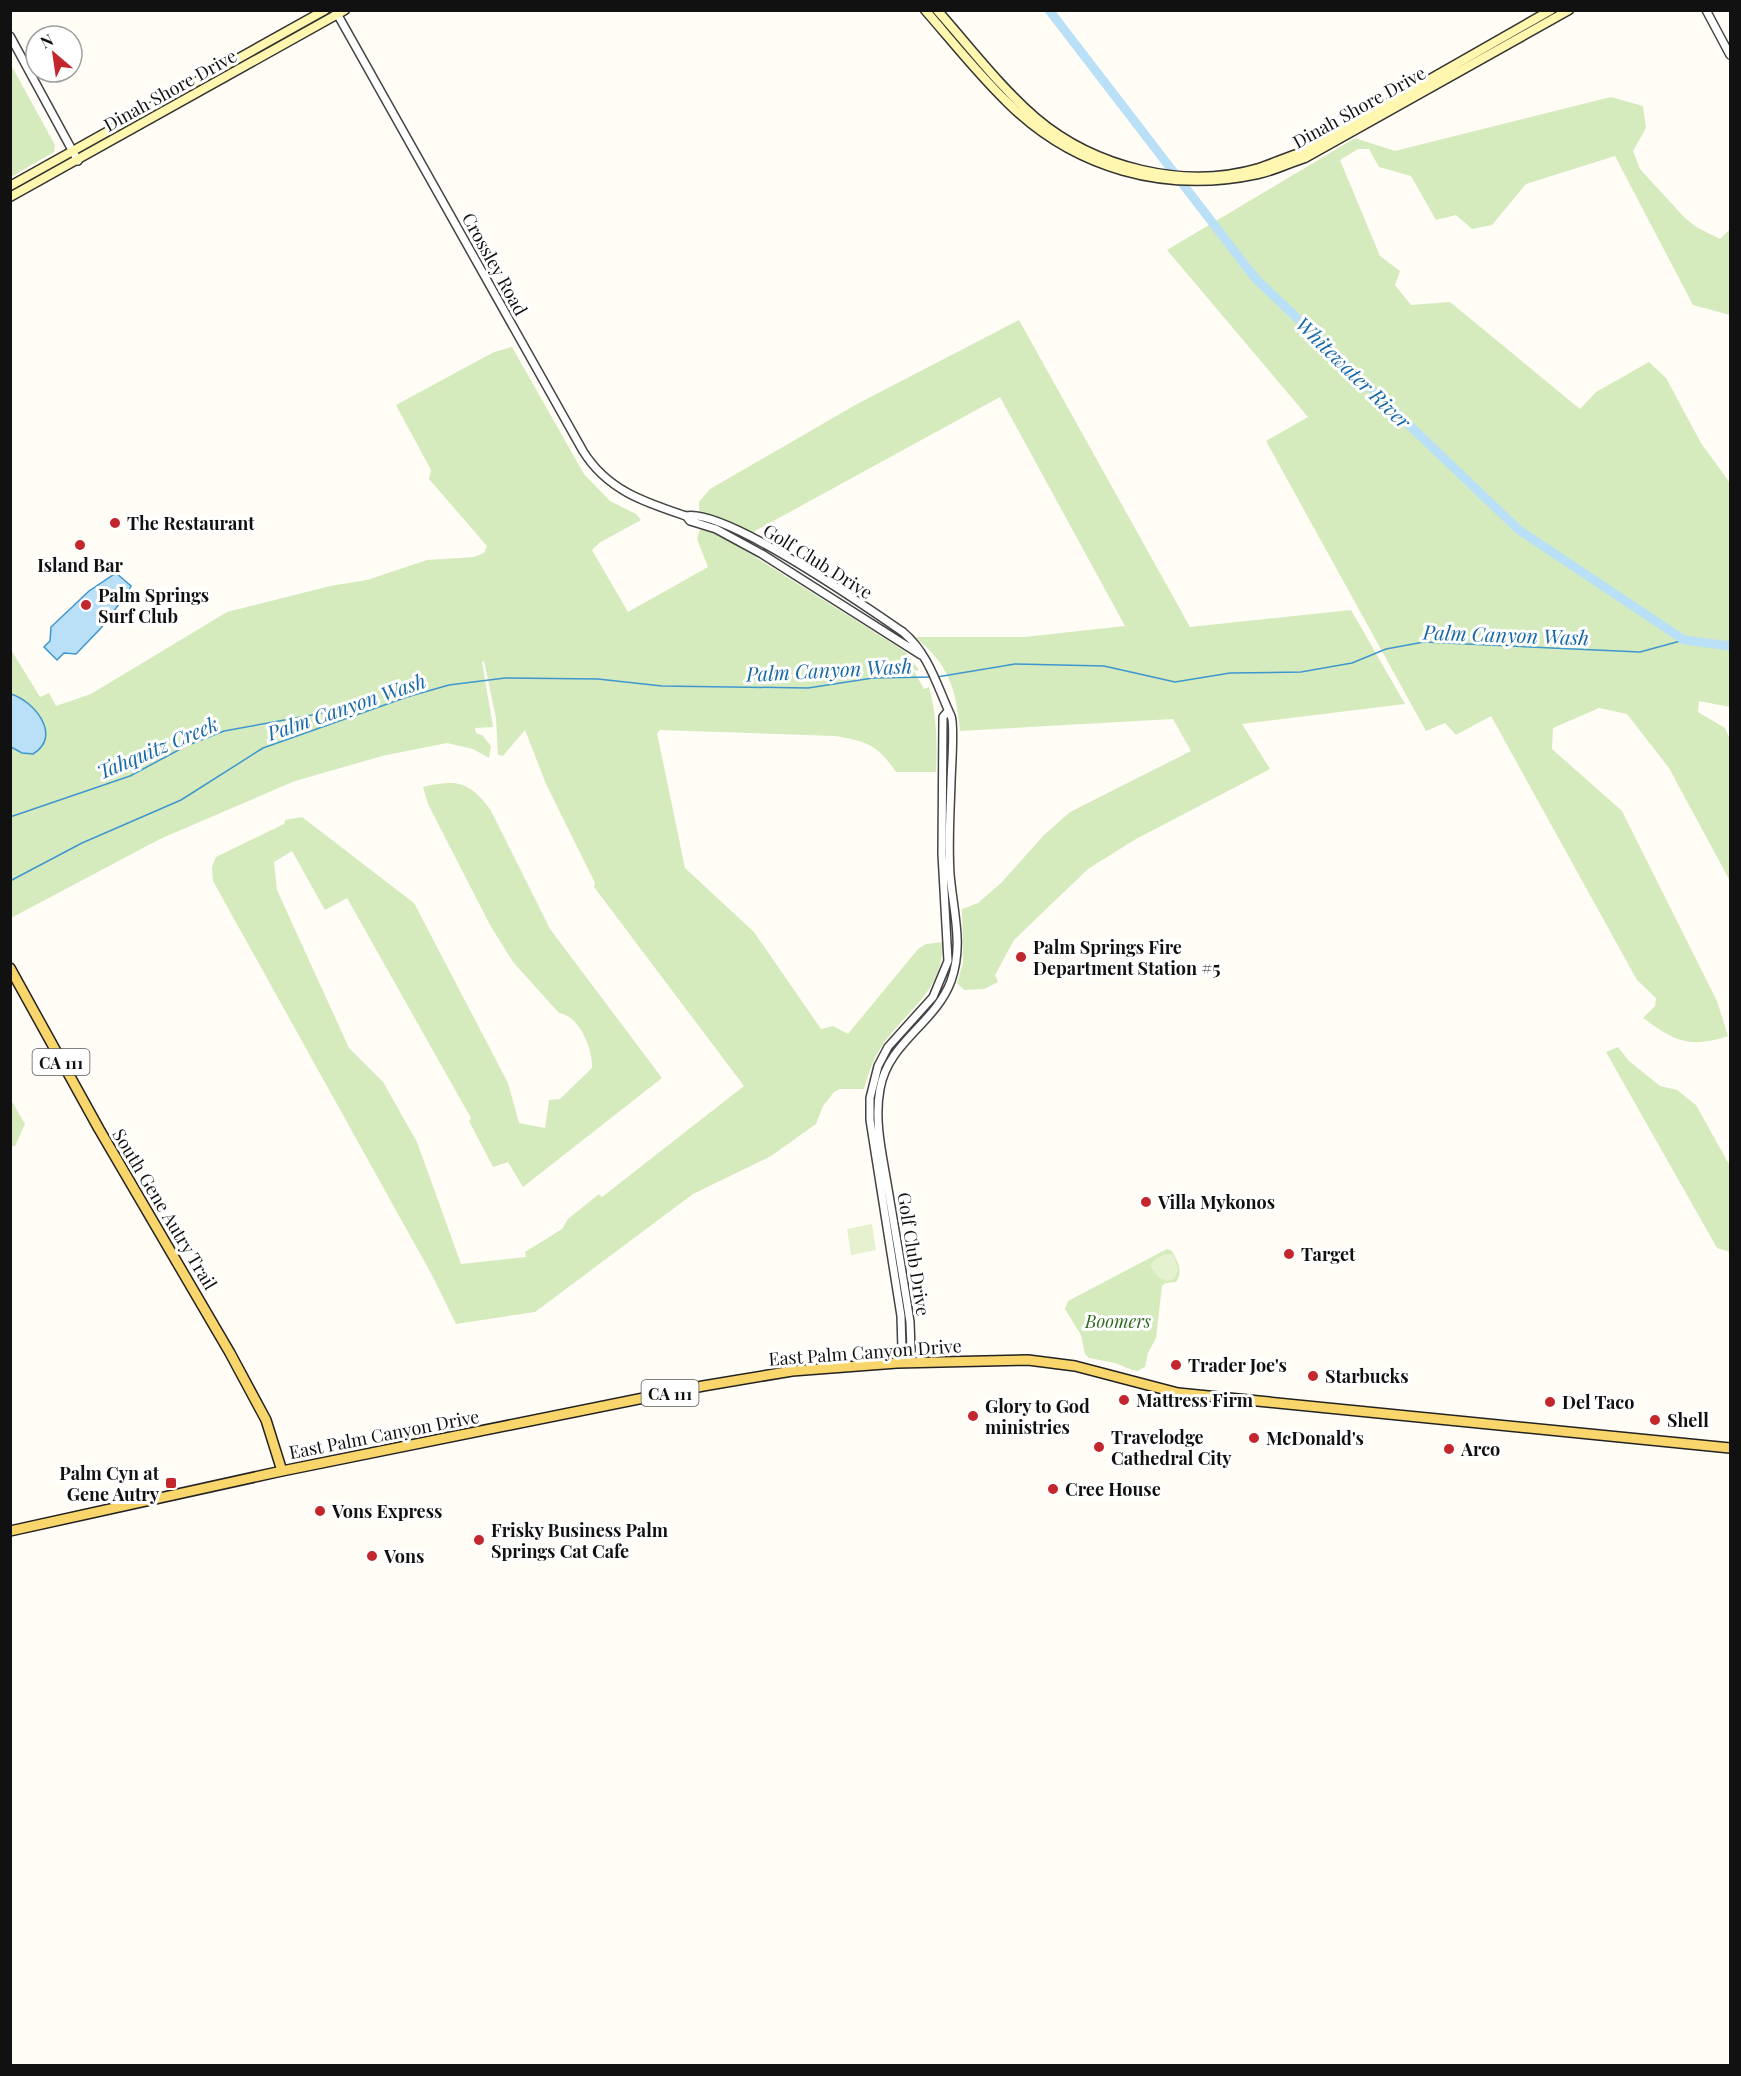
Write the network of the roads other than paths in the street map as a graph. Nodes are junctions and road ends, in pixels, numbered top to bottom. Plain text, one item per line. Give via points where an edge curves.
1 (325, 10) edge
2 (925, 10) edge
3 (937, 10) edge
4 (1551, 10) edge
5 (1569, 10) edge
6 (1706, 10) edge
7 (339, 12) edge
8 (10, 36) edge
9 (1731, 55) edge
10 (1064, 143) junction
11 (73, 152) junction
12 (1303, 155) junction
13 (78, 161) junction
14 (10, 186) edge
15 (10, 197) edge
16 (655, 506) joint
17 (10, 968) edge
18 (907, 1363) junction
19 (1731, 1448) edge
20 (282, 1471) junction
21 (10, 1531) edge

1 - 11 main road, Dinah Shore Drive
2 - 10 main road, Dinah Shore Drive via 1006,102
3 - 10 main road, Dinah Shore Drive via 1028,110
4 - 12 main road, Dinah Shore Drive
5 - 12 main road, Dinah Shore Drive
6 - 9 street
7 - 13 main road, Dinah Shore Drive
7 - 16 street, Crossley Road via 591,464 621,490
8 - 11 street
10 - 12 main road, Dinah Shore Drive via 1129,167 1165,174 1257,168
11 - 13 street
11 - 14 main road, Dinah Shore Drive
13 - 15 main road, Dinah Shore Drive
16 - 18 street, Golf Club Drive via 716,529 762,554 921,655 942,688 948,711 944,717 942,854 948,961 933,997 888,1047 878,1066 870,1098 870,1120 901,1316 902,1350
17 - 20 main road, South Gene Autry Trail / CA 111 via 99,1130 230,1353 266,1420
18 - 19 main road, East Palm Canyon Drive / CA 111 via 1028,1360 1075,1366 1178,1393
18 - 20 main road, East Palm Canyon Drive / CA 111 via 754,1377
20 - 21 main road, East Palm Canyon Drive

